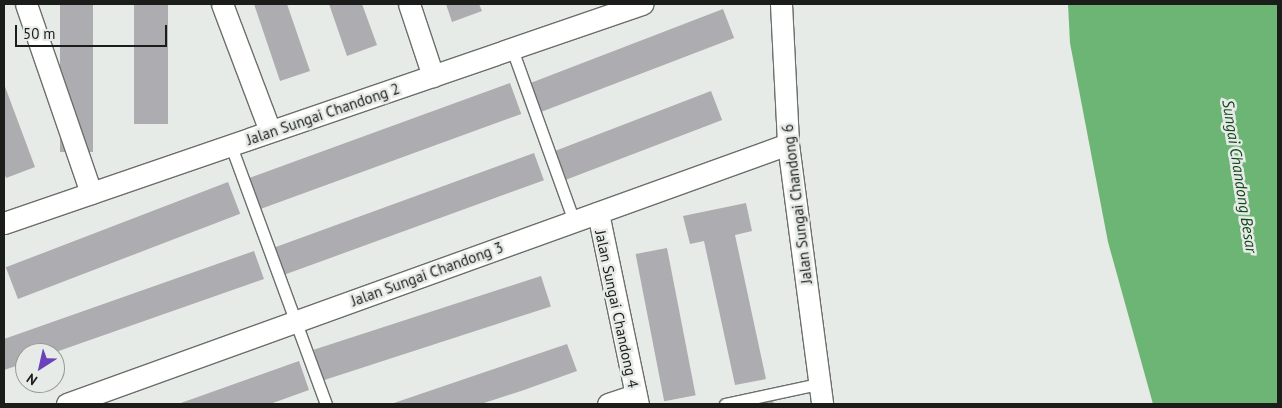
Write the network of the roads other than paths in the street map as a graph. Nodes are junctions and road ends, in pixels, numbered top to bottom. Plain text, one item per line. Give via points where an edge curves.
1 (26, 4) edge
2 (222, 4) edge
3 (409, 4) edge
4 (642, 4) edge
5 (781, 4) edge
6 (603, 10) edge
7 (512, 49) junction
8 (433, 76) junction
9 (270, 131) junction
10 (788, 144) junction
11 (231, 146) junction
12 (91, 193) junction
13 (598, 213) junction
14 (574, 221) junction
15 (4, 223) edge
16 (295, 322) junction
17 (820, 394) edge
18 (636, 399) edge
19 (66, 404) edge
20 (326, 404) edge
21 (608, 404) edge
22 (725, 404) edge

1 - 12 street
2 - 9 street
3 - 8 street
4 - 6 street, Jalan Sungai Chandong 2
5 - 10 street, Jalan Sungai Chandong 6
6 - 7 street, Jalan Sungai Chandong 2
7 - 8 street, Jalan Sungai Chandong 2
7 - 14 lane
8 - 9 street, Jalan Sungai Chandong 2
9 - 11 street, Jalan Sungai Chandong 2
10 - 13 street, Jalan Sungai Chandong 3
10 - 17 street, Jalan Sungai Chandong 6
11 - 12 street, Jalan Sungai Chandong 2
11 - 16 lane
12 - 15 street, Jalan Sungai Chandong 2
13 - 14 street, Jalan Sungai Chandong 3
13 - 18 street, Jalan Sungai Chandong 4
14 - 16 street, Jalan Sungai Chandong 3
16 - 19 street, Jalan Sungai Chandong 3
16 - 20 lane
17 - 22 lane
18 - 21 street

